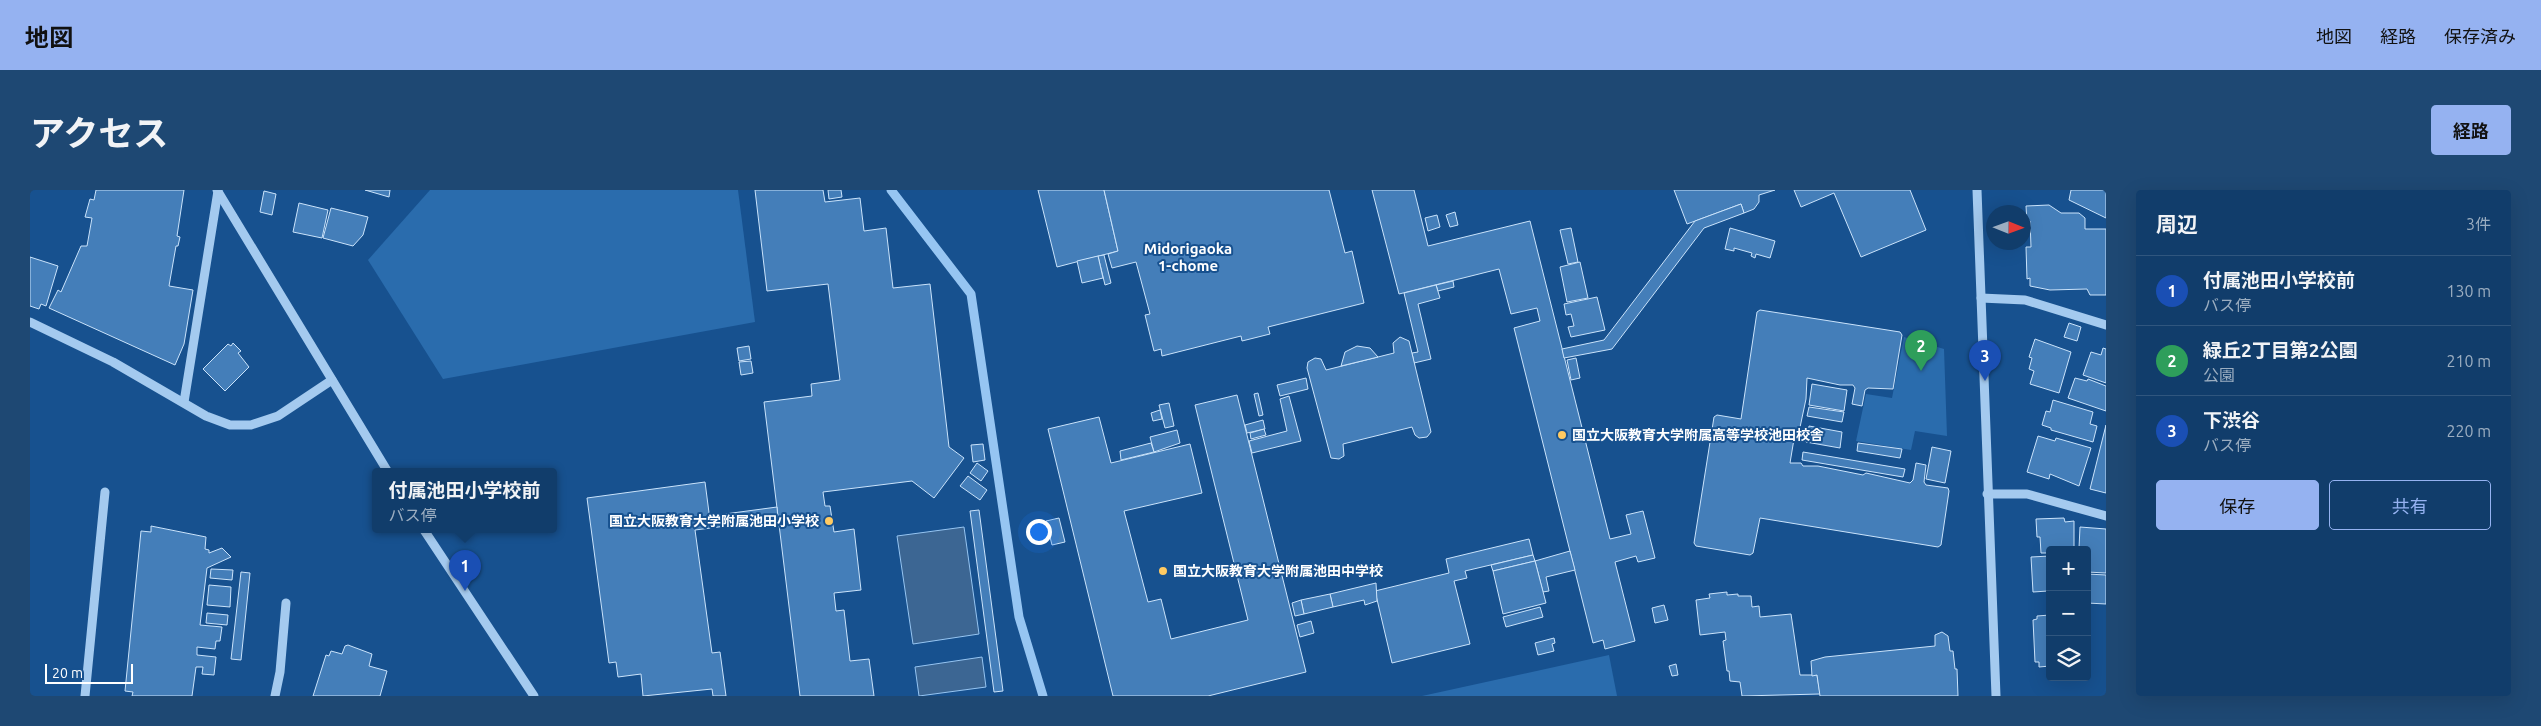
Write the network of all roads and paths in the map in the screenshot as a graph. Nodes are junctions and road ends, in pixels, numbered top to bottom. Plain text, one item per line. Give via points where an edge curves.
1 (1977, 190) edge
2 (218, 191) edge
3 (1981, 298) junction
4 (30, 322) edge
5 (2106, 326) edge
6 (332, 380) junction
7 (184, 402) junction
8 (386, 468) edge
9 (105, 492) dead end
10 (1987, 494) junction
11 (2106, 516) edge
12 (426, 533) edge
13 (286, 603) dead end
14 (85, 696) edge
15 (275, 696) edge
16 (534, 696) edge
17 (1996, 696) edge

1 - 3 street
2 - 6 street
2 - 7 street
3 - 5 street via 2025,300
3 - 10 street
4 - 7 street via 113,362
6 - 7 street via 278,416 251,425 230,425 206,416
6 - 8 street
9 - 14 street
10 - 11 street via 2027,494
10 - 17 street
12 - 16 street
13 - 15 street

